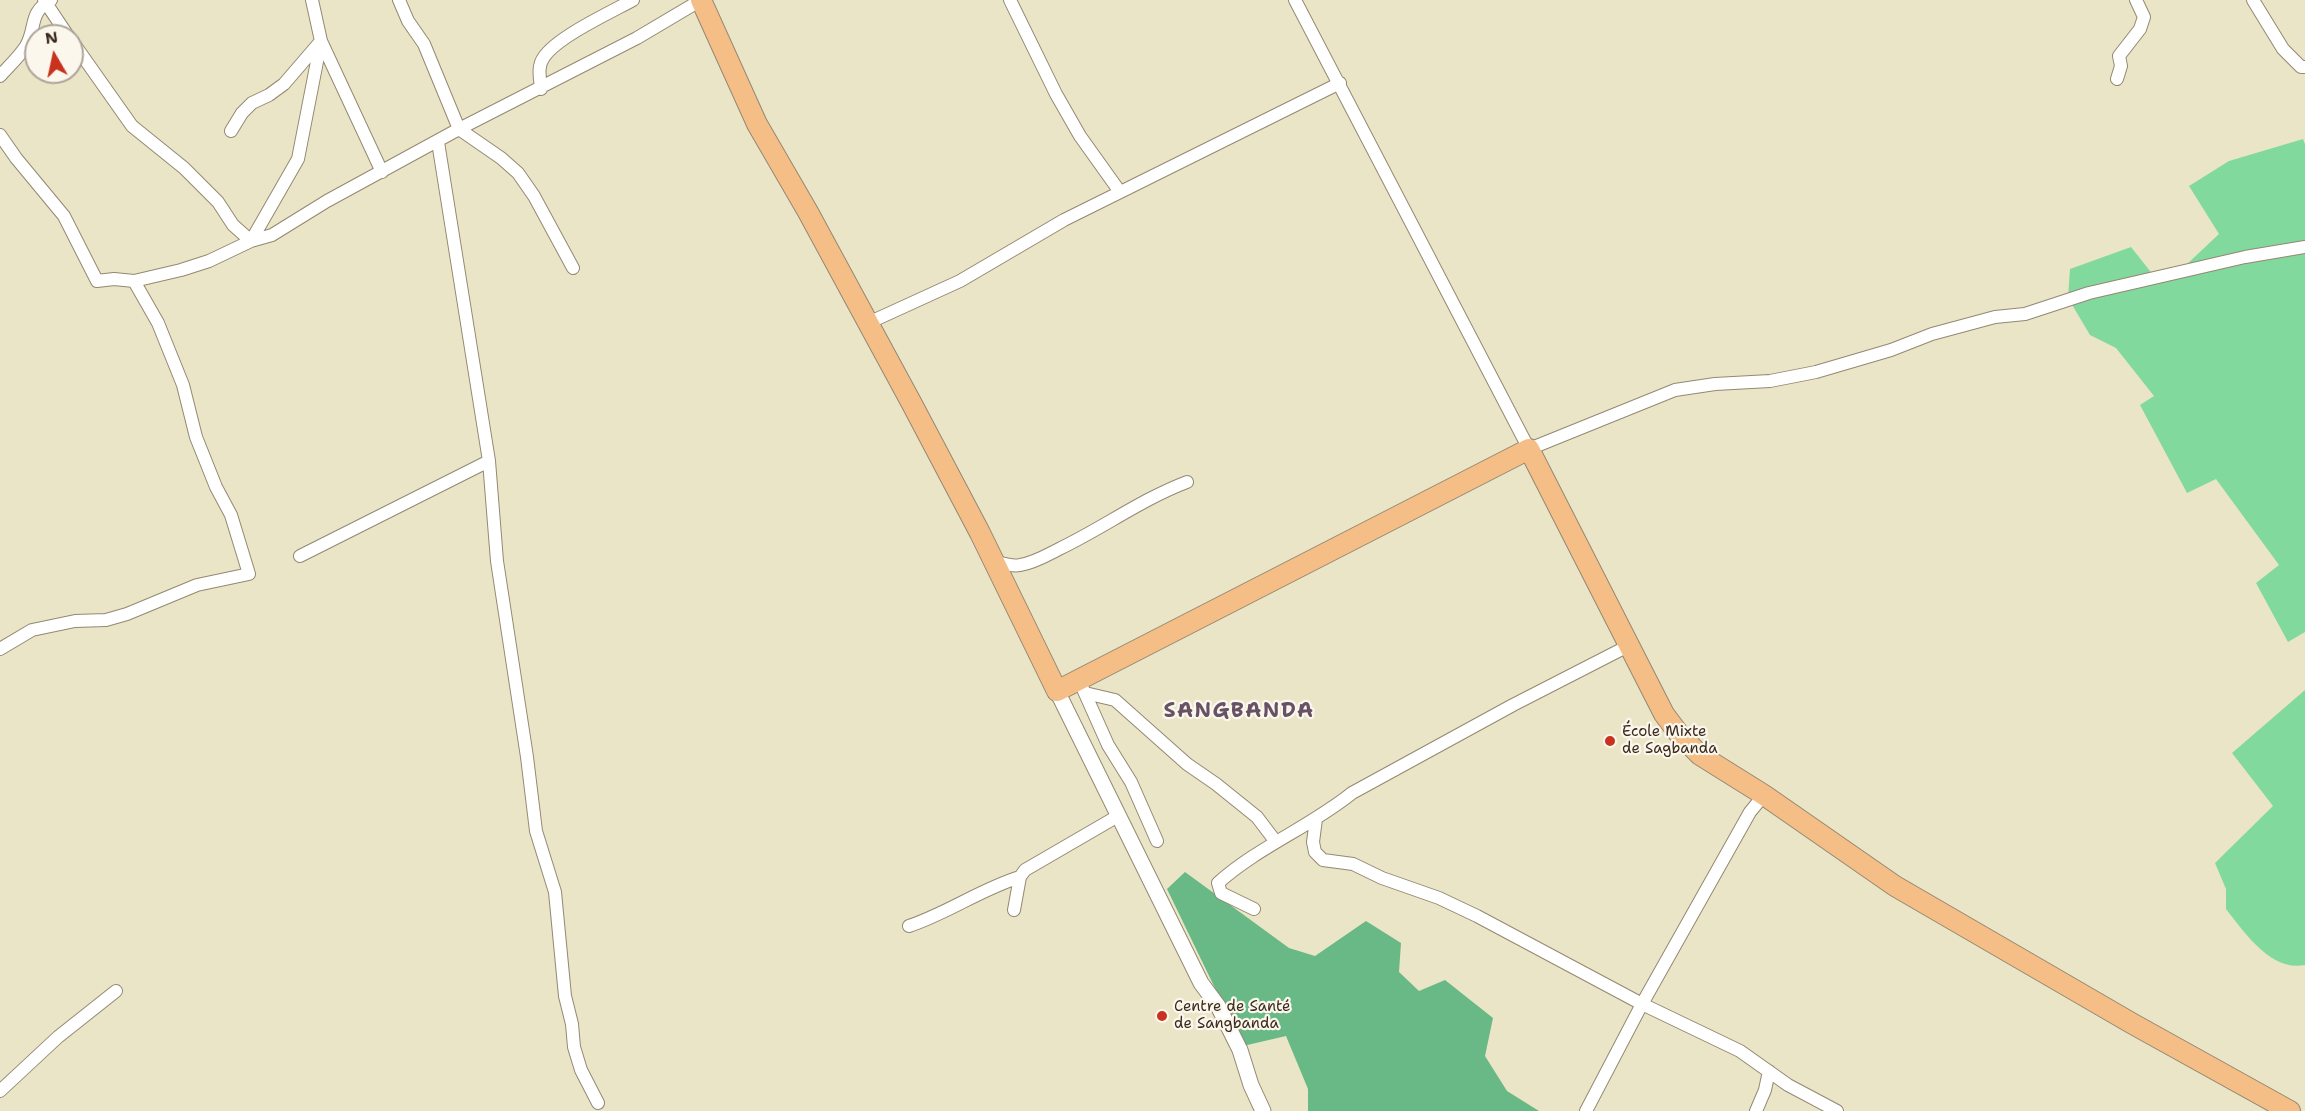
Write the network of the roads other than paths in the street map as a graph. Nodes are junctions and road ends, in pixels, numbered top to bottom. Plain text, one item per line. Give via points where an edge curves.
1 (312, 0) edge
2 (399, 0) edge
3 (633, 0) edge
4 (701, 0) edge
5 (1010, 0) edge
6 (1295, 0) edge
7 (2136, 0) edge
8 (2253, 0) edge
9 (46, 1) edge
10 (60, 24) edge
11 (321, 41) junction
12 (84, 58) edge
13 (2305, 67) edge
14 (0, 76) edge
15 (2117, 80) dead end
16 (1340, 83) junction
17 (540, 89) junction
18 (459, 129) junction
19 (231, 130) dead end
20 (0, 135) edge
21 (438, 142) junction
22 (382, 172) junction
23 (1120, 192) junction
24 (251, 242) junction
25 (2305, 248) edge
26 (573, 268) dead end
27 (134, 281) junction
28 (868, 323) junction
29 (1529, 449) junction
30 (489, 461) junction
31 (1187, 482) dead end
32 (300, 556) dead end
33 (993, 561) junction
34 (1630, 645) junction
35 (0, 649) edge
36 (1082, 686) junction
37 (1057, 691) junction
38 (1764, 795) junction
39 (1118, 816) junction
40 (1316, 819) junction
41 (1157, 841) dead end
42 (1276, 842) junction
43 (1020, 878) junction
44 (1254, 909) dead end
45 (1014, 910) dead end
46 (909, 926) dead end
47 (116, 991) dead end
48 (1642, 1004) junction
49 (1769, 1071) junction
50 (0, 1090) edge
51 (598, 1103) dead end
52 (1263, 1111) edge
53 (1586, 1111) edge
54 (1756, 1111) edge
55 (1837, 1111) edge
56 (2290, 1111) edge

1 - 11 street
2 - 18 street via 429,54
3 - 17 street via 561,41 544,56 539,69
4 - 17 street
4 - 28 main road via 757,124
5 - 23 street via 1080,136
6 - 16 street
7 - 15 street via 2144,17 2140,29 2119,56
8 - 13 street via 2283,48
9 - 10 street
9 - 14 street via 34,17 26,45
11 - 19 street via 284,84 252,103
11 - 22 street
11 - 24 street via 298,159
12 - 24 street via 132,126 184,168
16 - 23 street
16 - 29 street
17 - 18 street
18 - 21 street
18 - 26 street via 518,173
20 - 27 street via 64,216 97,281
21 - 22 street
21 - 30 street
22 - 24 street via 272,235
23 - 28 street via 960,281
24 - 27 street via 209,261
25 - 29 street via 2245,257 2089,293 2025,314 1995,317 1932,334 1816,372 1770,381 1675,390
27 - 35 street via 158,323 183,385 196,437 231,515 249,574 197,585 106,620 75,621 32,630
28 - 33 main road
29 - 34 main road
29 - 36 main road
30 - 32 street
30 - 51 street via 497,561 536,831 555,892 574,1047
31 - 33 street via 1160,492 1089,535 1036,560 1020,565
33 - 37 main road
34 - 38 main road via 1664,714 1679,734 1700,755
34 - 40 street via 1383,775
36 - 37 main road
36 - 41 street
36 - 42 street via 1115,700 1187,764 1257,817
37 - 39 street
38 - 48 street via 1750,812
38 - 56 main road via 1895,886
39 - 43 street via 1032,865
39 - 52 street via 1240,1050
40 - 42 street
40 - 48 street via 1313,842 1315,852 1323,860 1353,864 1439,898
42 - 44 street via 1218,883 1221,893
43 - 45 street
43 - 46 street
47 - 50 street
48 - 49 street via 1740,1051
48 - 53 street
49 - 54 street
49 - 55 street

